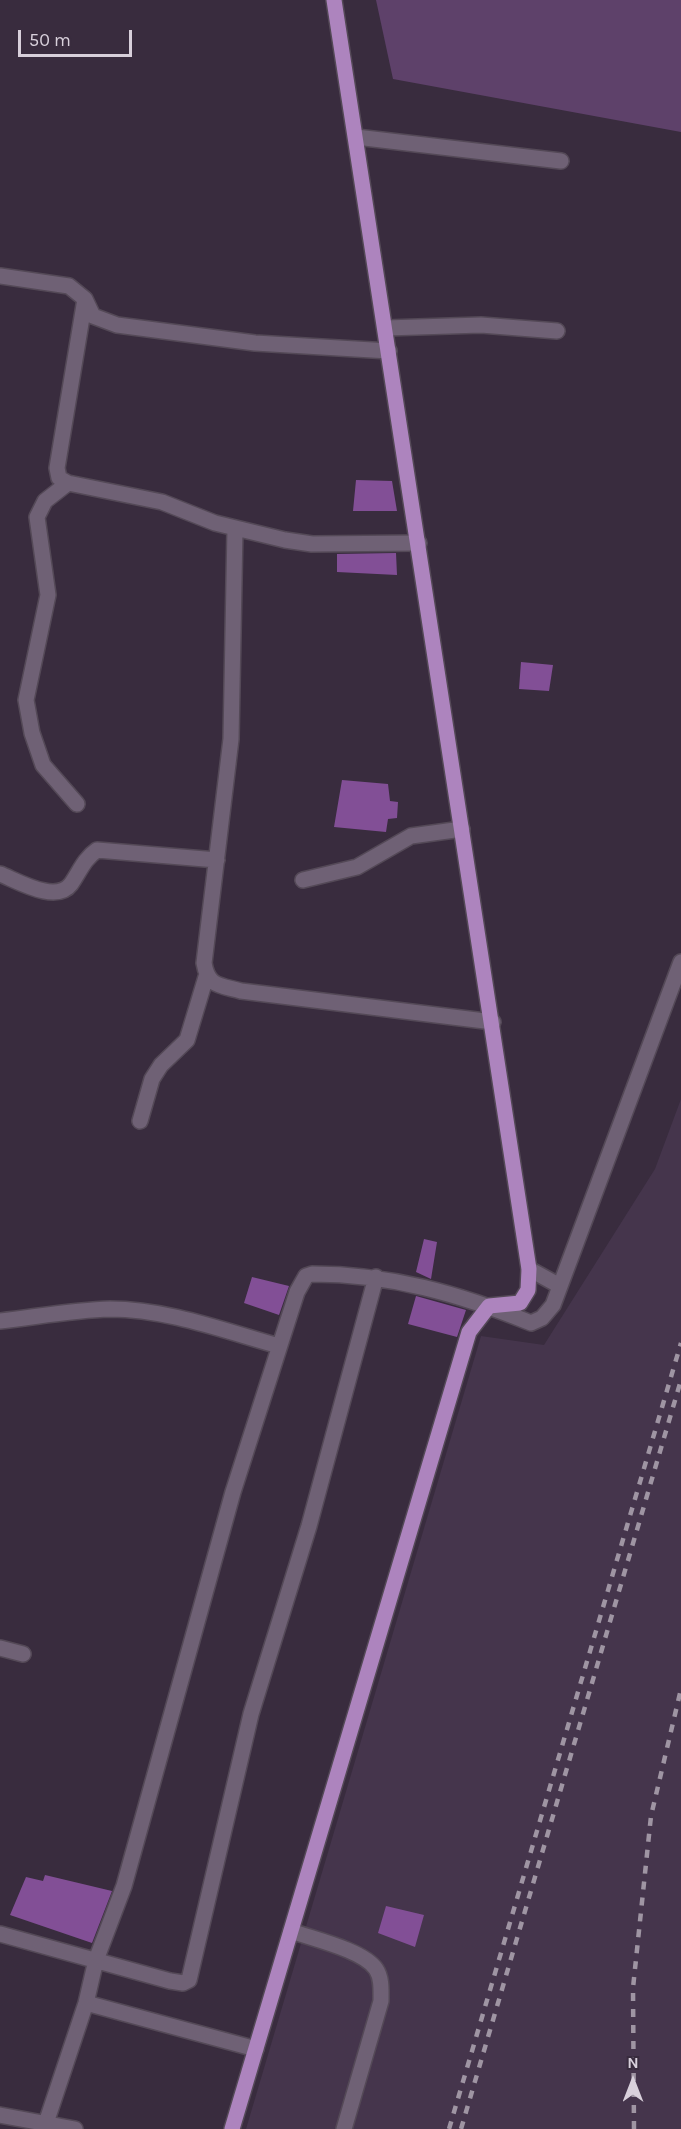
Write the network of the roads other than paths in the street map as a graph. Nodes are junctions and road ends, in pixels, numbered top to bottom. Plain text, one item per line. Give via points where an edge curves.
1 (334, 0) edge
2 (356, 137) junction
3 (561, 160) dead end
4 (0, 276) edge
5 (85, 299) junction
6 (386, 328) junction
7 (557, 331) dead end
8 (389, 351) junction
9 (68, 483) junction
10 (235, 528) junction
11 (418, 543) junction
12 (77, 804) dead end
13 (462, 829) junction
14 (217, 860) junction
15 (0, 874) edge
16 (303, 880) dead end
17 (681, 962) edge
18 (206, 977) junction
19 (492, 1022) junction
20 (140, 1121) dead end
21 (530, 1269) junction
22 (376, 1277) junction
23 (560, 1286) junction
24 (489, 1306) junction
25 (0, 1321) edge
26 (279, 1346) junction
27 (0, 1648) edge
28 (23, 1654) dead end
29 (291, 1931) junction
30 (0, 1934) edge
31 (96, 1960) junction
32 (86, 2002) junction
33 (256, 2049) junction
34 (0, 2115) edge
35 (45, 2126) edge
36 (75, 2129) edge
37 (232, 2129) edge
38 (344, 2129) edge

1 - 2 main road
2 - 3 street
2 - 6 main road
4 - 5 street via 69,286
5 - 8 street via 93,316 117,325 255,343
5 - 9 street via 57,468 59,478
6 - 7 street via 481,325
6 - 8 main road
8 - 11 main road
9 - 10 street via 162,502
9 - 12 street via 45,501 37,517 48,595 26,700 43,765
10 - 11 street via 312,544
10 - 14 street via 231,739
11 - 13 main road
13 - 16 street via 411,836 357,867
13 - 19 main road
14 - 15 street via 97,850 86,857 70,886 60,892 47,892
14 - 18 street via 204,963
17 - 23 street
18 - 19 street via 241,991
18 - 20 street via 187,1040 152,1079
19 - 21 main road
21 - 23 street
21 - 24 main road via 528,1290 520,1303
22 - 24 street
22 - 26 street via 306,1276
22 - 31 street via 309,1527 251,1714 189,1980 170,1981
23 - 24 street via 553,1305 542,1318 531,1323
24 - 29 main road via 469,1332
25 - 26 street via 109,1309 139,1311
26 - 31 street via 233,1492 124,1886
27 - 28 street
29 - 33 main road
29 - 38 street via 363,1957 376,1969 381,1983 381,2001
30 - 31 street
31 - 32 street
32 - 33 street
32 - 35 street
33 - 37 main road
34 - 35 street
35 - 36 street

